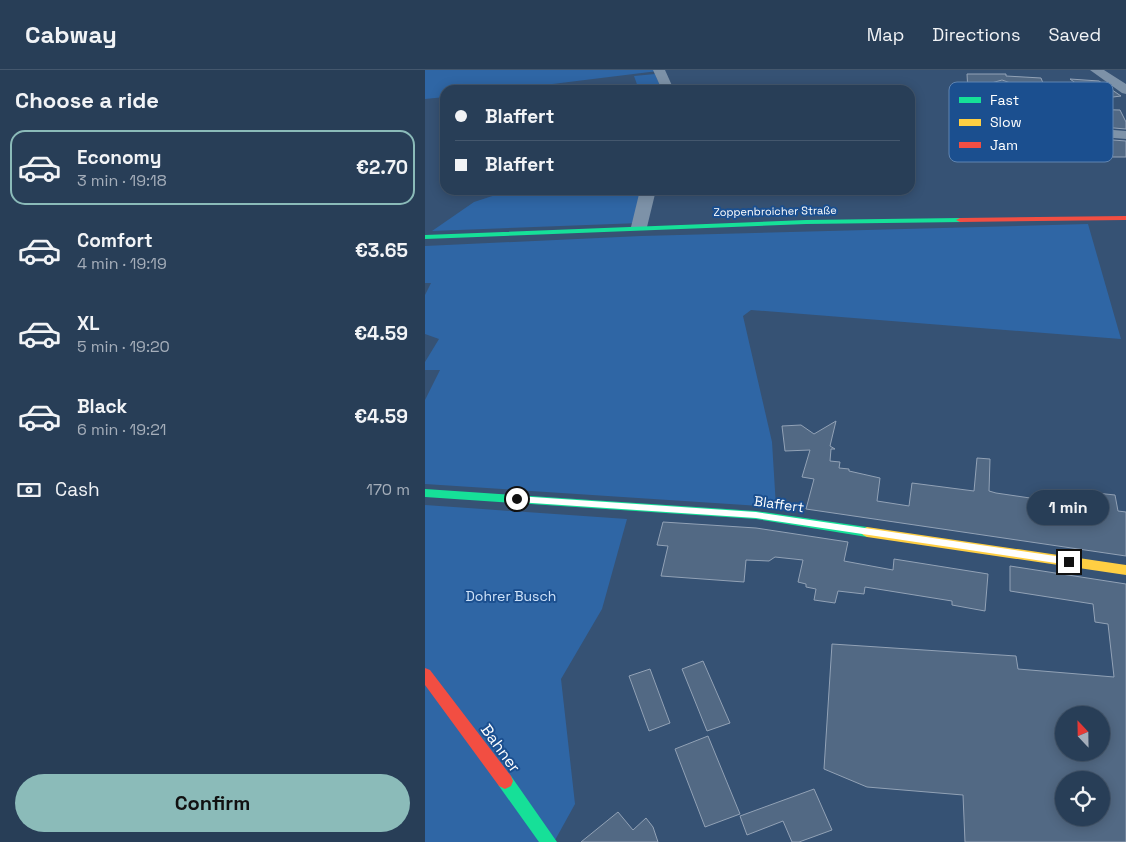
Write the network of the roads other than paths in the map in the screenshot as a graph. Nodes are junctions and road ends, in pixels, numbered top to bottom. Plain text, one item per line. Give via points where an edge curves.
1 (659, 70) edge
2 (1096, 70) edge
3 (666, 85) edge
4 (1126, 90) edge
5 (1113, 134) edge
6 (1126, 135) edge
7 (647, 195) edge
8 (1126, 218) edge
9 (639, 227) junction
10 (425, 236) edge
11 (425, 493) edge
12 (1126, 570) edge
13 (425, 674) edge
14 (549, 842) edge

1 - 3 street
2 - 4 street
5 - 6 street
7 - 9 street
8 - 9 main road, Zoppenbroicher Straße
9 - 10 main road, Zoppenbroicher Straße
11 - 12 main road, Blaffert via 756,515
13 - 14 main road, Bahner

